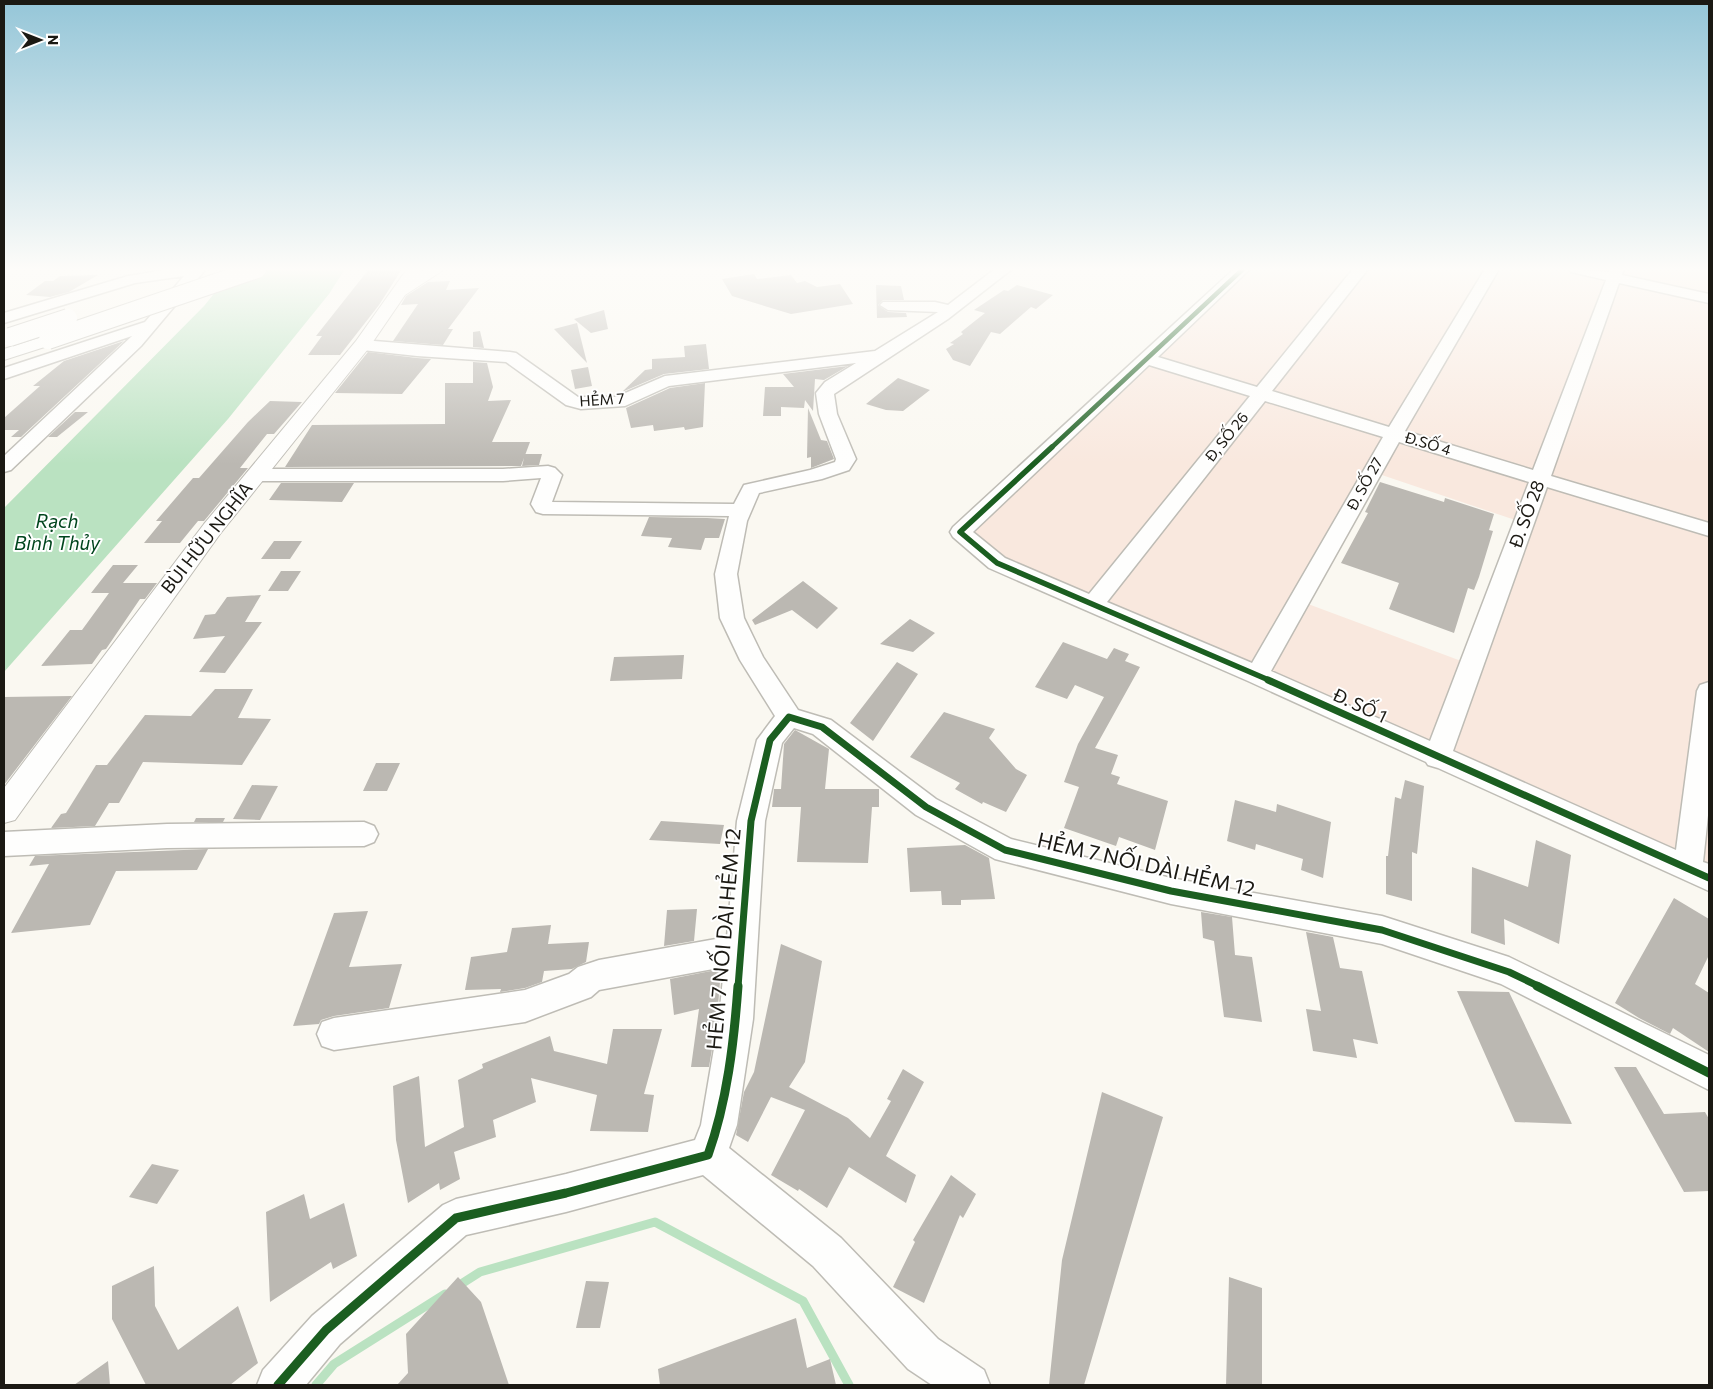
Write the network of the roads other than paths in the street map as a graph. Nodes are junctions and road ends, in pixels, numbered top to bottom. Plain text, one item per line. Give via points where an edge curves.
1 (20, 334) edge
2 (66, 334) edge
3 (124, 334) edge
4 (143, 334) edge
5 (370, 334) edge
6 (915, 334) edge
7 (1174, 334) edge
8 (1174, 334) edge
9 (1310, 334) edge
10 (1454, 334) edge
11 (1593, 334) edge
12 (7, 338) edge
13 (362, 345) junction
14 (4, 355) edge
15 (881, 356) junction
16 (1147, 359) junction
17 (4, 374) edge
18 (1261, 394) junction
19 (1394, 434) junction
20 (1045, 454) junction
21 (4, 466) edge
22 (256, 475) junction
23 (1540, 478) junction
24 (742, 510) junction
25 (1709, 530) edge
26 (1092, 604) junction
27 (1257, 675) junction
28 (1709, 691) edge
29 (789, 717) junction
30 (1438, 758) junction
31 (4, 811) edge
32 (364, 834) dead end
33 (4, 844) edge
34 (1699, 873) edge
35 (741, 949) junction
36 (334, 1034) dead end
37 (1709, 1073) edge
38 (708, 1155) junction
39 (278, 1385) edge
40 (969, 1385) edge

1 - 12 main road, bridge
2 - 14 main road, bridge
3 - 17 street
4 - 21 street
5 - 13 main road, BÙI HỮU NGHĨA
6 - 15 street, HẺM 7
7 - 16 street
8 - 20 street
9 - 18 street, Đ, SỐ 26
10 - 19 street, Đ. SỐ 27
11 - 23 street, Đ. SỐ 28
13 - 15 street, HẺM 7 via 417,352 510,357 581,404 624,401 665,381
13 - 22 main road, BÙI HỮU NGHĨA
15 - 24 street, HẺM 7 via 825,393 828,414 846,459 842,466 752,489
16 - 18 street, Đ.SỐ 4
16 - 20 street
18 - 19 street, Đ.SỐ 4
18 - 26 street, Đ, SỐ 26
19 - 23 street, Đ.SỐ 4
19 - 27 street, Đ. SỐ 27
20 - 26 street, Đ. SỐ 1 via 960,532 997,563
22 - 24 street via 548,472 552,475 541,504 543,508
22 - 31 main road, BÙI HỮU NGHĨA via 212,529
23 - 25 street, Đ.SỐ 4
23 - 30 street, Đ. SỐ 28
24 - 29 street, HẺM 7 via 726,574 732,618 752,660
26 - 27 street, Đ. SỐ 1
27 - 30 street, Đ. SỐ 1
28 - 34 street
29 - 35 street, HẺM 7 NỐI DÀI HẺM 12 via 770,740 751,822
29 - 37 street, HẺM 7 NỐI DÀI HẺM 12 via 822,727 926,807 1005,850 1171,891 1382,930 1509,972
30 - 34 street, Đ. SỐ 1
32 - 33 street via 167,836
35 - 36 street via 599,975 580,986 525,1006
35 - 38 street, HẺM 7 NỐI DÀI HẺM 12 via 736,1019 720,1115
38 - 39 street via 456,1218 326,1330
38 - 40 street via 827,1252 923,1354

